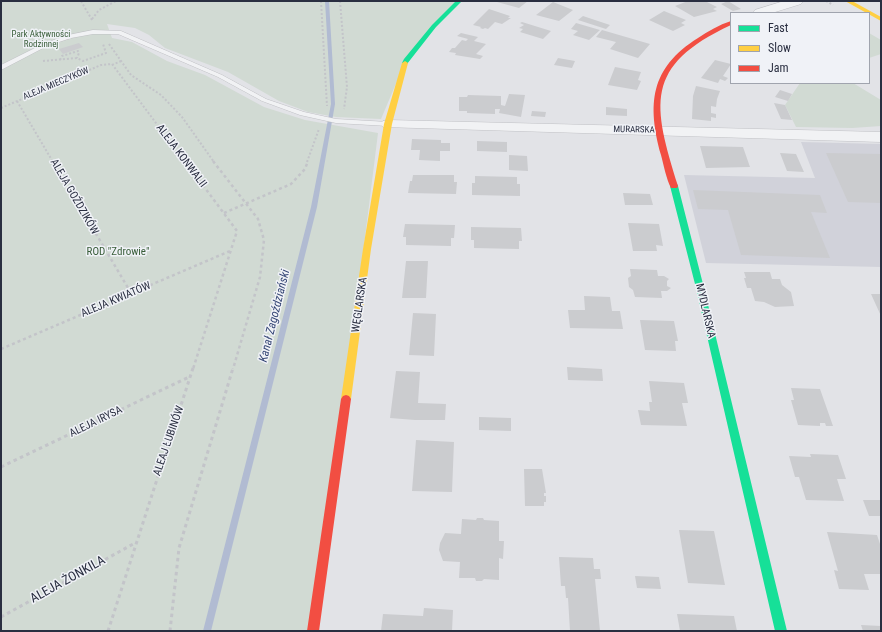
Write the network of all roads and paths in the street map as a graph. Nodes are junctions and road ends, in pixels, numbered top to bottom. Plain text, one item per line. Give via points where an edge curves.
1 (81, 1) edge
2 (116, 1) edge
3 (321, 1) edge
4 (340, 1) edge
5 (459, 1) edge
6 (797, 1) edge
7 (826, 1) edge
8 (848, 1) edge
9 (829, 3) dead end
10 (762, 12) edge
11 (868, 12) edge
12 (870, 13) edge
13 (92, 19) junction
14 (881, 19) edge
15 (730, 23) edge
16 (100, 31) junction
17 (60, 60) dead end
18 (121, 62) junction
19 (112, 64) junction
20 (1, 68) edge
21 (17, 101) junction
22 (1, 108) edge
23 (323, 120) junction
24 (339, 121) junction
25 (388, 124) junction
26 (659, 131) junction
27 (881, 137) edge
28 (247, 204) junction
29 (224, 213) junction
30 (230, 251) junction
31 (131, 294) junction
32 (1, 349) edge
33 (191, 376) junction
34 (1, 467) edge
35 (135, 543) junction
36 (1, 617) edge
37 (108, 631) edge
38 (170, 631) edge
39 (313, 631) edge
40 (781, 631) edge

1 - 13 path
2 - 13 path via 99,10
3 - 23 path via 328,104
4 - 24 path via 346,88
5 - 25 street, WĘGLARSKA via 406,60
6 - 10 street
7 - 9 path
8 - 11 street
12 - 14 street
13 - 16 path
15 - 26 street, MYDLARSKA via 702,37 686,48 674,61 658,95
16 - 20 lane via 60,39
16 - 23 lane via 119,32 220,76 276,105
17 - 18 path via 62,56 78,51 77,58 83,62 106,53 102,40 108,42
18 - 19 path, ALEJA MIECZYKÓW
18 - 28 path via 131,76 162,95 182,117
19 - 21 path, ALEJA MIECZYKÓW via 102,65
19 - 29 path, ALEJA KONWALII
21 - 22 path, ALEJA MIECZYKÓW
21 - 31 path, ALEJA GOŹDZIKÓW
23 - 24 lane
23 - 28 path via 305,169 291,184
24 - 25 lane
25 - 26 street, MURARSKA
25 - 39 street, WĘGLARSKA via 367,249
26 - 27 street, MURARSKA
26 - 40 street, MYDLARSKA
28 - 29 path
28 - 38 path via 258,219 264,240 260,277 179,548
29 - 30 path, ALEJA KONWALII via 237,231
30 - 31 path, ALEJA KWIATÓW
30 - 33 path, ALEAJ ŁUBINÓW
31 - 32 path, ALEJA KWIATÓW
33 - 34 path, ALEJA IRYSA
33 - 35 path, ALEAJ ŁUBINÓW
35 - 36 path, ALEJA ŻONKILA
35 - 37 path, ALEAJ ŁUBINÓW

